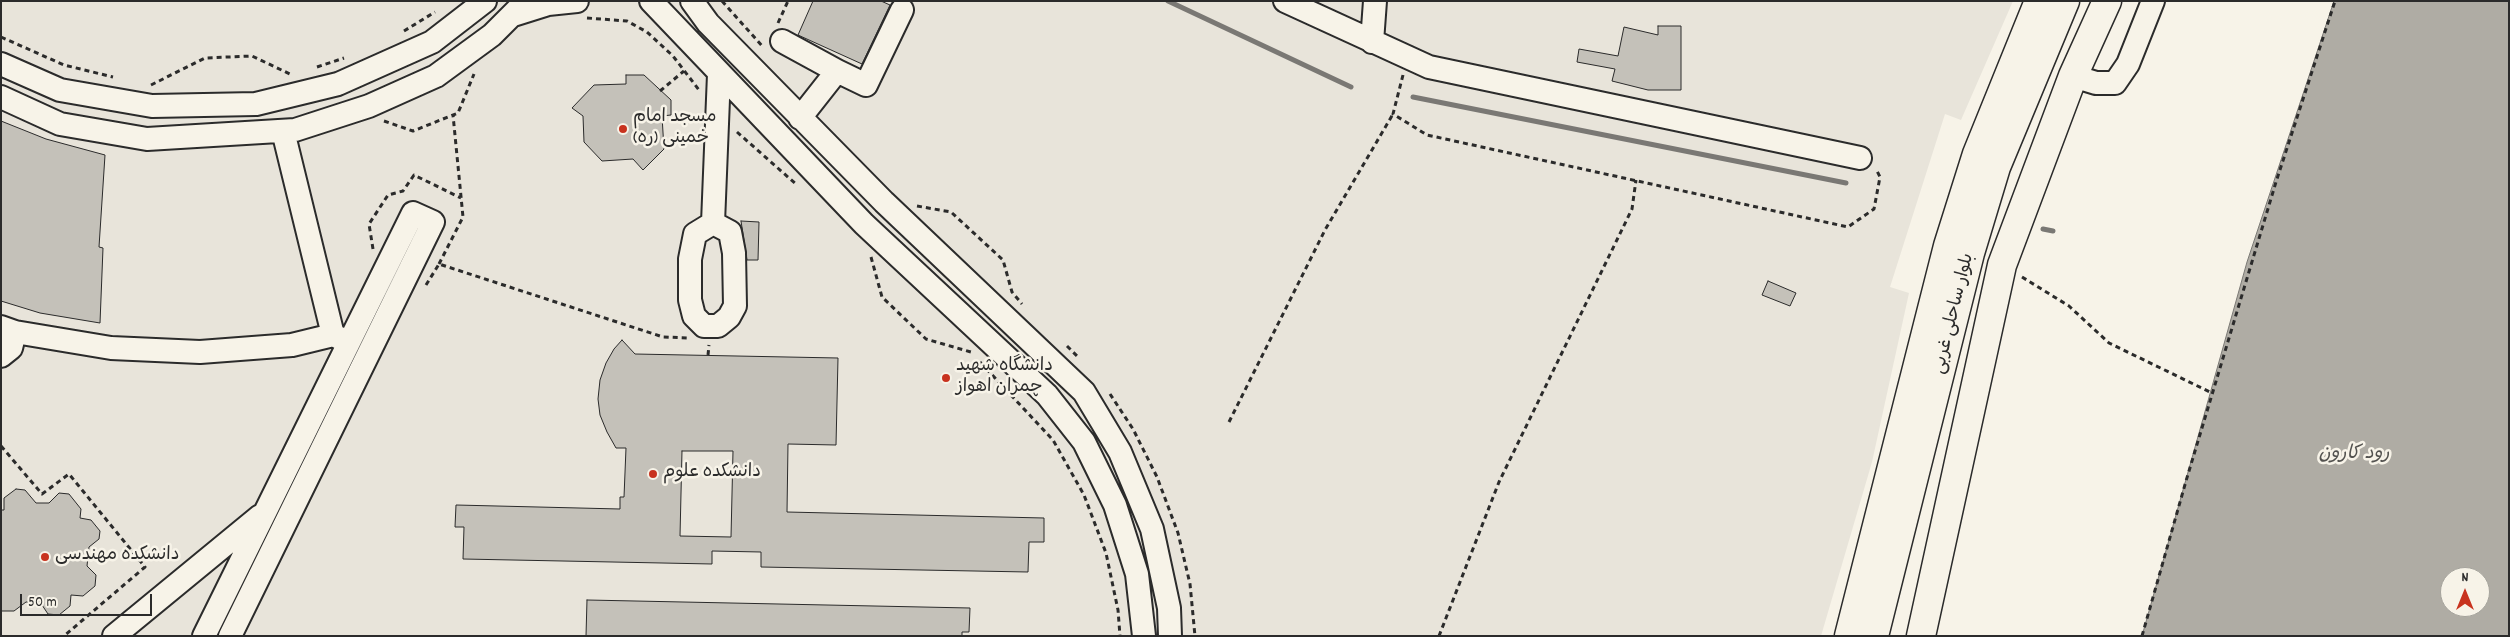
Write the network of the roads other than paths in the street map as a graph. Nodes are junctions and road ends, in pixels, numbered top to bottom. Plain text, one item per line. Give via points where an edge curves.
1 (485, 1) edge
2 (633, 1) edge
3 (692, 1) edge
4 (1286, 1) edge
5 (1375, 1) edge
6 (2039, 1) edge
7 (2065, 1) edge
8 (2107, 1) edge
9 (2153, 1) edge
10 (654, 5) edge
11 (520, 8) edge
12 (578, 10) edge
13 (902, 10) dead end
14 (782, 41) dead end
15 (1372, 42) junction
16 (1, 64) edge
17 (837, 72) junction
18 (719, 74) junction
19 (2073, 76) junction
20 (1, 97) edge
21 (800, 118) junction
22 (282, 131) junction
23 (1860, 158) road end
24 (851, 169) junction
25 (830, 189) junction
26 (884, 202) junction
27 (714, 223) junction
28 (864, 224) junction
29 (8, 330) edge
30 (341, 338) junction
31 (1, 356) edge
32 (265, 512) junction
33 (114, 636) edge
34 (204, 636) edge
35 (230, 636) edge
36 (1144, 636) edge
37 (1170, 636) edge
38 (1849, 636) edge
39 (1874, 636) edge
40 (1921, 636) edge

1 - 16 lane via 432,42 338,84 256,104 152,106 60,90
2 - 10 lane
3 - 21 lane via 708,24
4 - 15 lane
5 - 15 lane
6 - 38 main road, بلوار ساحلی غربی via 1977,154 1948,246
7 - 39 main road, بلوار ساحلی غربی via 1996,167 1970,252
8 - 19 main road, بلوار ساحلی غربی
9 - 19 lane via 2128,64 2115,83 2096,83
10 - 18 lane
11 - 12 lane via 548,4
11 - 22 lane via 492,35 436,76 369,106 295,130
13 - 17 lane via 866,85
14 - 17 lane
15 - 23 lane via 1429,66 1485,80
17 - 21 lane
18 - 25 lane
18 - 27 lane
19 - 40 main road, بلوار ساحلی غربی via 2002,264
20 - 22 lane via 60,124 147,140
21 - 24 lane
22 - 30 lane
24 - 25 lane
24 - 26 lane
25 - 28 lane
26 - 28 lane
26 - 37 lane via 1084,392 1120,452 1152,529 1169,608
27 - 27 lane via 695,234 690,259 690,300 694,316 704,326 718,326 729,317 735,306 734,253 730,232
28 - 36 lane via 1047,395 1084,442 1115,504 1137,574
29 - 30 lane via 112,348 200,352
29 - 31 lane via 11,348
30 - 32 lane
30 - 35 lane via 413,213 434,222
32 - 33 lane
32 - 34 lane

